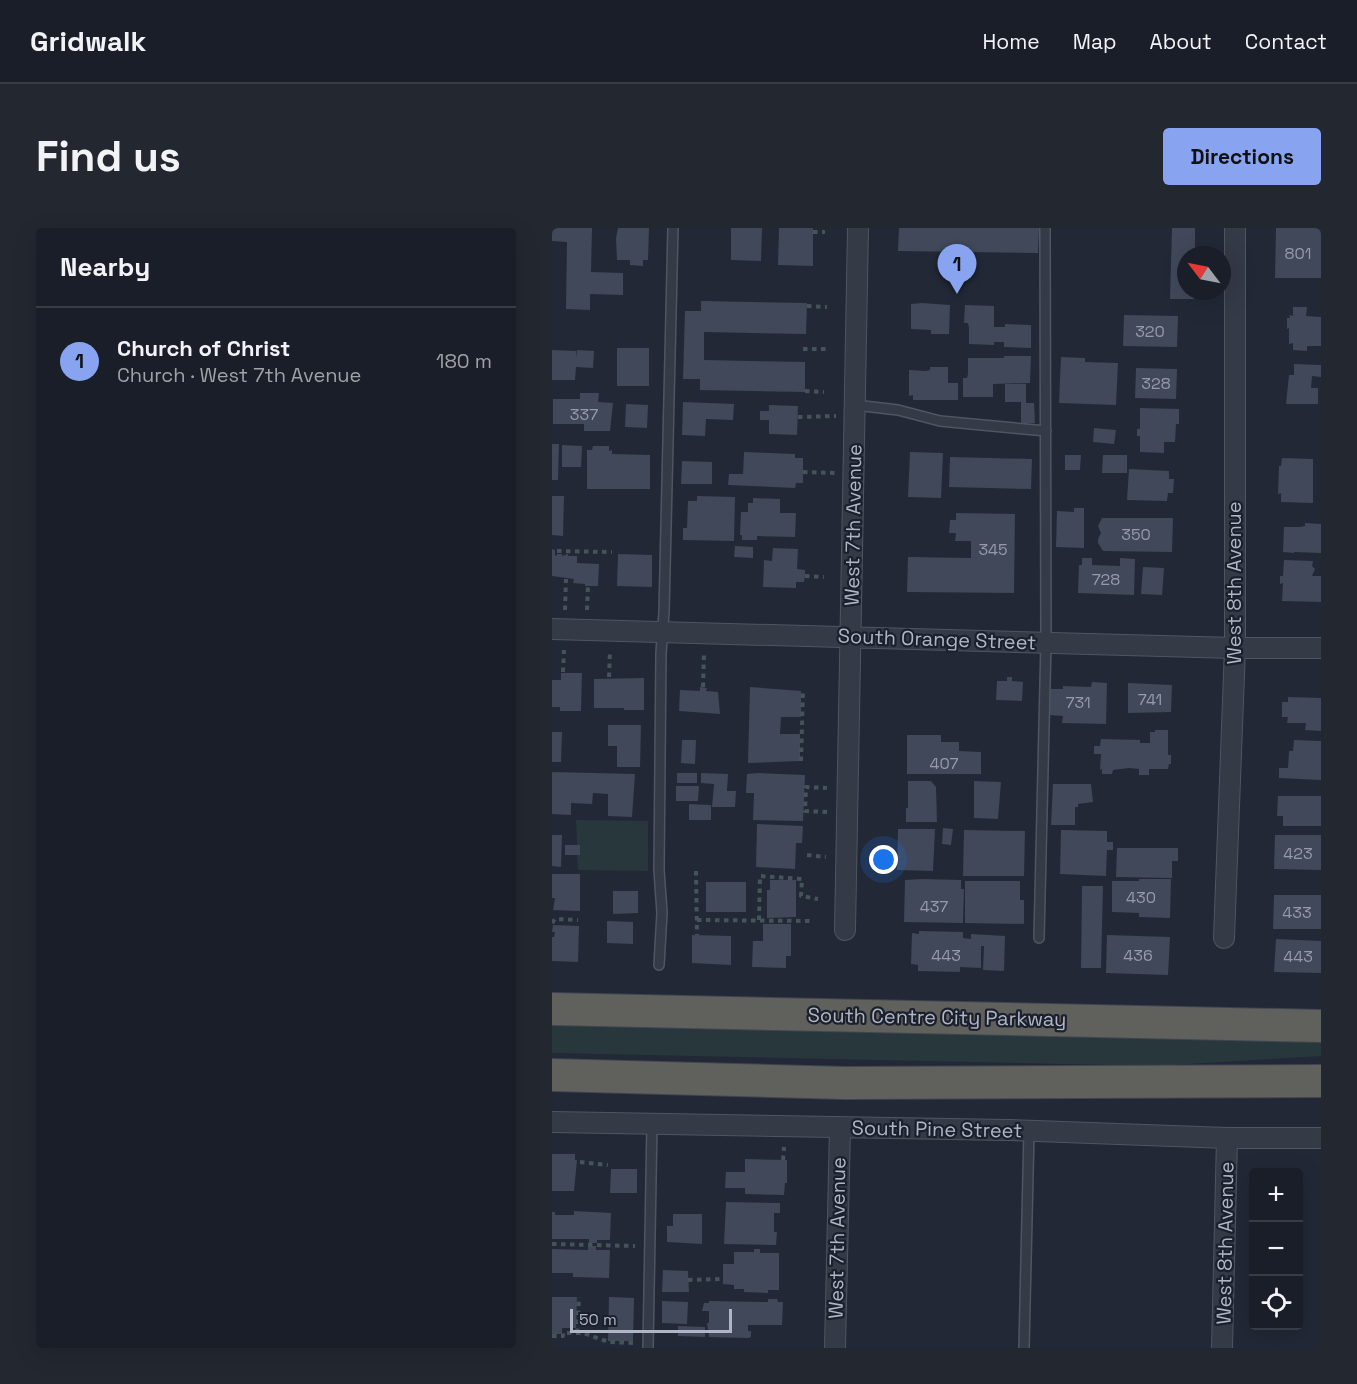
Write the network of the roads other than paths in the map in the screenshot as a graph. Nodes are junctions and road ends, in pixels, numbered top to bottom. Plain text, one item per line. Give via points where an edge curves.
1 (674, 228) edge
2 (858, 228) edge
3 (1045, 228) edge
4 (1235, 228) edge
5 (855, 411) junction
6 (1046, 431) junction
7 (552, 629) edge
8 (662, 631) junction
9 (850, 636) junction
10 (1046, 642) junction
11 (1235, 648) junction
12 (1321, 648) edge
13 (845, 930) dead end
14 (1039, 938) dead end
15 (1224, 938) dead end
16 (659, 965) dead end
17 (552, 1009) edge
18 (1321, 1026) edge
19 (552, 1075) edge
20 (1321, 1081) edge
21 (552, 1122) edge
22 (652, 1124) junction
23 (840, 1128) junction
24 (1029, 1131) junction
25 (1227, 1138) junction
26 (1321, 1138) edge
27 (648, 1346) edge
28 (835, 1348) edge
29 (1024, 1348) edge
30 (1222, 1348) edge

1 - 8 lane
2 - 5 street, West 7th Avenue
3 - 6 lane
4 - 11 street, West 8th Avenue
5 - 6 lane via 898,410 940,421
5 - 9 street, West 7th Avenue
6 - 10 lane
7 - 8 street, South Orange Street
8 - 9 street, South Orange Street
8 - 16 lane
9 - 10 street, South Orange Street
9 - 13 street, West 7th Avenue
10 - 11 street, South Orange Street
10 - 14 lane
11 - 12 street, South Orange Street
11 - 15 street, West 8th Avenue
17 - 18 highway, South Centre City Parkway
19 - 20 highway via 845,1083
21 - 22 street, South Pine Street
22 - 23 street, South Pine Street
22 - 27 lane
23 - 24 street, South Pine Street
23 - 28 street, West 7th Avenue
24 - 25 street, South Pine Street
24 - 29 lane
25 - 26 street, South Pine Street
25 - 30 street, West 8th Avenue

